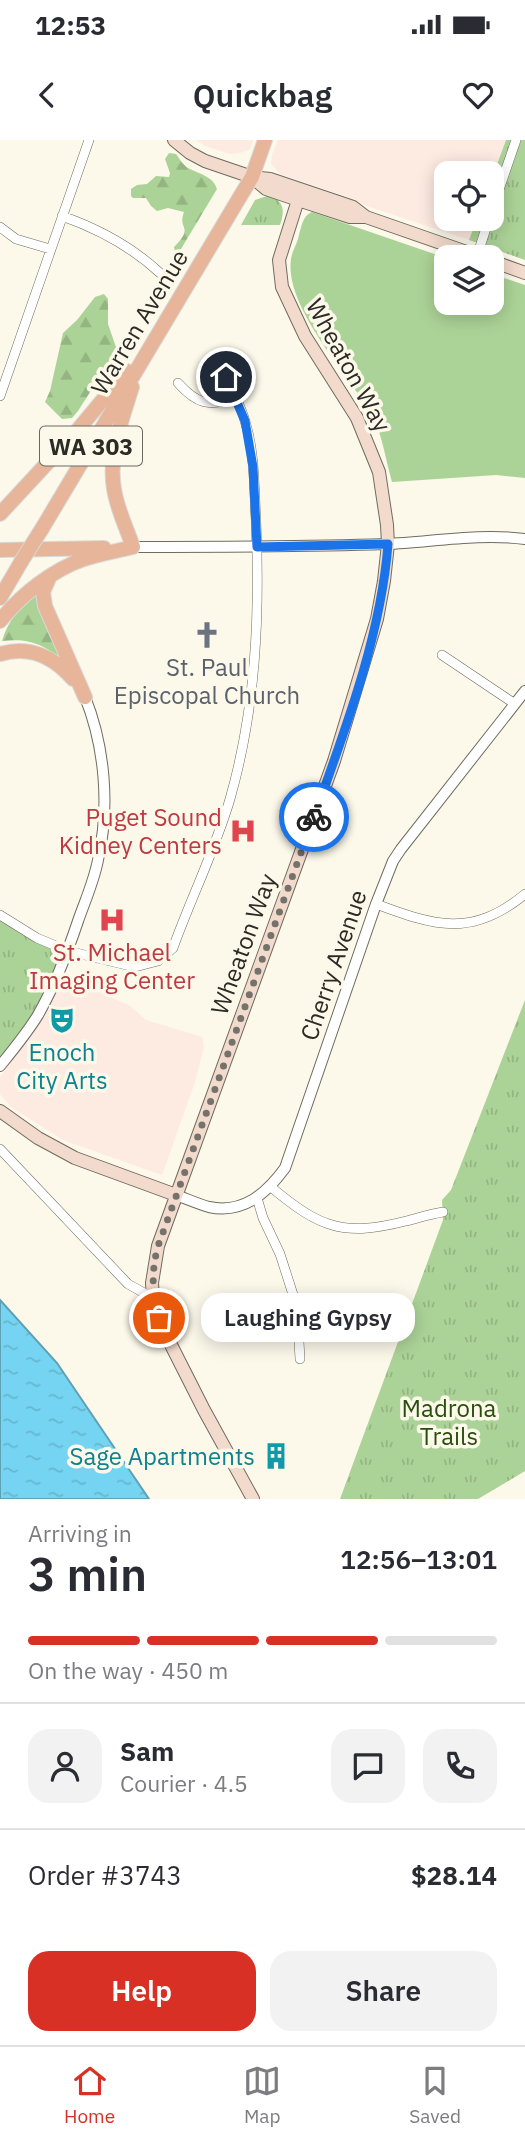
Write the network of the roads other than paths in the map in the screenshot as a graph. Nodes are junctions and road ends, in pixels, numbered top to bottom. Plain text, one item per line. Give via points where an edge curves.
1 (174, 140) edge
2 (265, 140) edge
3 (516, 140) edge
4 (86, 141) edge
5 (504, 175) edge
6 (252, 177) junction
7 (299, 200) junction
8 (62, 216) junction
9 (366, 217) junction
10 (0, 227) edge
11 (447, 245) edge
12 (50, 249) junction
13 (504, 265) edge
14 (525, 272) edge
15 (160, 273) dead end
16 (159, 332) junction
17 (219, 363) dead end
18 (139, 364) junction
19 (178, 383) dead end
20 (0, 396) edge
21 (236, 398) junction
22 (0, 514) edge
23 (525, 539) edge
24 (388, 544) junction
25 (133, 547) junction
26 (257, 547) junction
27 (0, 550) edge
28 (50, 576) junction
29 (0, 598) edge
30 (0, 621) edge
31 (0, 654) edge
32 (442, 655) dead end
33 (525, 691) edge
34 (85, 697) junction
35 (515, 705) junction
36 (525, 894) edge
37 (376, 904) junction
38 (0, 915) edge
39 (68, 951) junction
40 (0, 1066) edge
41 (0, 1111) edge
42 (0, 1149) edge
43 (271, 1187) junction
44 (176, 1195) junction
45 (257, 1198) junction
46 (443, 1212) dead end
47 (153, 1298) junction
48 (300, 1359) dead end
49 (253, 1499) edge

1 - 6 main road via 197,158
2 - 6 main road, WA 303
3 - 5 street
4 - 8 street
6 - 7 main road via 266,189
6 - 9 main road via 270,178 353,207
6 - 16 main road, Warren Avenue / WA 303
7 - 9 main road via 350,217
7 - 24 main road, Wheaton Way via 279,260 282,287 305,336 362,429 381,481
8 - 12 street
8 - 15 street via 106,234
9 - 11 main road
10 - 12 street via 16,239
12 - 20 street
13 - 14 main road
16 - 18 main road, Warren Avenue / WA 303
16 - 22 main road
17 - 21 street
18 - 25 main road via 113,464 116,496
18 - 29 main road, Warren Avenue / WA 303, bridge
19 - 21 street via 190,397 203,402
21 - 26 street via 253,467
23 - 24 street via 478,537
24 - 26 street
24 - 44 main road, Wheaton Way via 377,619 334,761
25 - 26 street
25 - 27 main road
25 - 28 main road via 83,559
26 - 39 street via 253,677 241,758 227,809 173,948 158,961 135,967
28 - 30 main road
28 - 34 main road via 43,592 45,606
31 - 34 main road via 23,650 44,656 61,667
32 - 35 street
33 - 35 street, Cherry Avenue
34 - 39 street via 102,766 103,833 95,874
35 - 37 street, Cherry Avenue via 401,849
36 - 37 street via 502,912 457,924 418,920
37 - 43 street, Cherry Avenue via 292,1150
38 - 39 street
39 - 40 street via 38,1015
41 - 44 main road via 75,1158
42 - 47 street via 128,1284
43 - 45 street, Cherry Avenue
43 - 46 street via 305,1214 346,1229 376,1228
44 - 45 street, Cherry Avenue via 210,1207 236,1207
44 - 47 main road, Wheaton Way via 154,1259
45 - 48 street via 297,1307
47 - 49 main road, Wheaton Way via 166,1335

